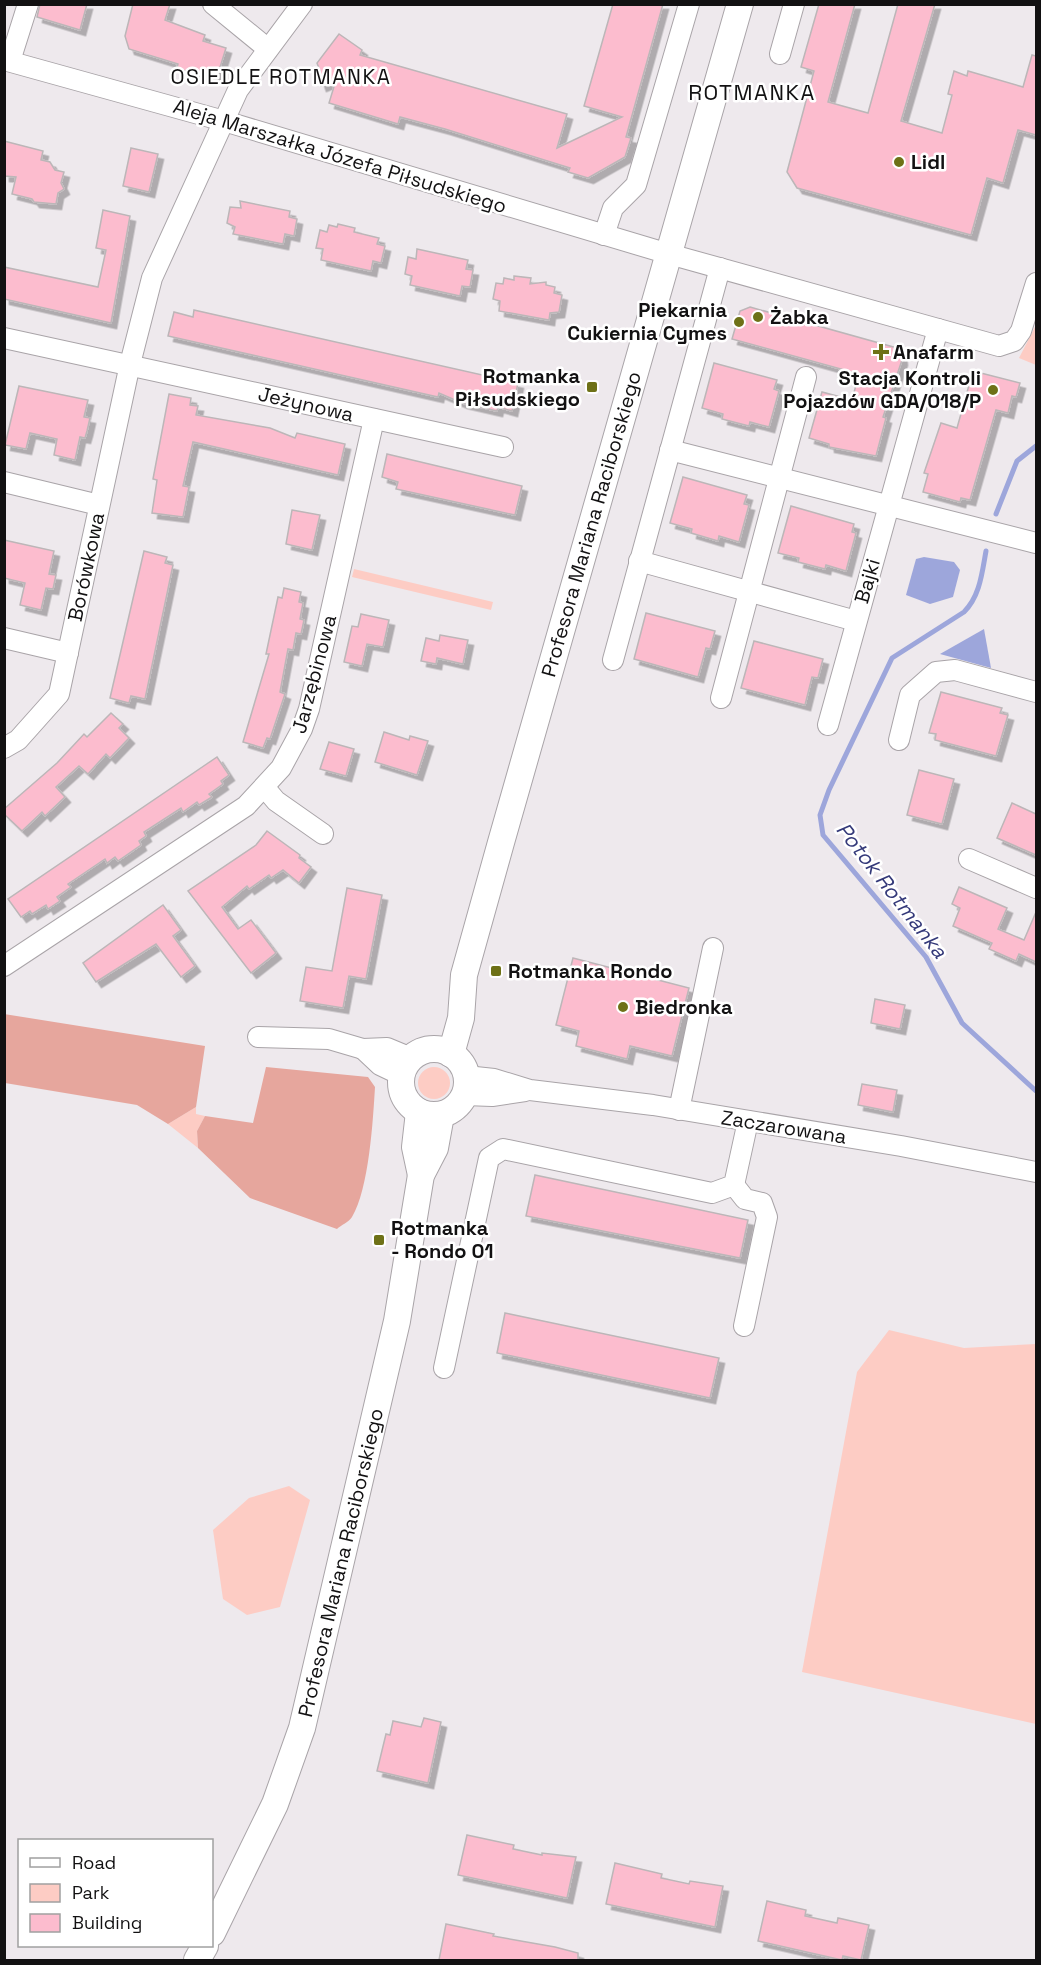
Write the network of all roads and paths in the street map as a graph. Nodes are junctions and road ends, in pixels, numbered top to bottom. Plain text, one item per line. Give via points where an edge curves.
1 (28, 4) edge
2 (213, 4) edge
3 (303, 4) edge
4 (689, 4) edge
5 (740, 4) edge
6 (794, 4) edge
7 (268, 49) junction
8 (780, 54) dead end
9 (7, 60) edge
10 (224, 121) junction
11 (604, 235) junction
12 (669, 254) junction
13 (720, 268) junction
14 (1036, 283) edge
15 (938, 329) junction
16 (4, 338) edge
17 (130, 364) junction
18 (806, 377) dead end
19 (374, 419) junction
20 (503, 447) dead end
21 (670, 450) junction
22 (780, 477) junction
23 (4, 482) edge
24 (99, 505) junction
25 (889, 505) junction
26 (1036, 543) edge
27 (639, 561) junction
28 (749, 592) junction
29 (856, 621) junction
30 (4, 638) edge
31 (68, 653) junction
32 (613, 660) dead end
33 (1028, 690) edge
34 (721, 698) dead end
35 (828, 725) dead end
36 (899, 740) dead end
37 (4, 748) edge
38 (265, 788) junction
39 (323, 834) dead end
40 (969, 859) dead end
41 (1036, 888) edge
42 (713, 948) dead end
43 (4, 966) edge
44 (258, 1036) dead end
45 (424, 1059) junction
46 (466, 1085) junction
47 (679, 1110) junction
48 (430, 1114) junction
49 (748, 1121) junction
50 (1036, 1172) edge
51 (734, 1185) junction
52 (744, 1326) dead end
53 (444, 1368) dead end
54 (213, 1931) edge

1 - 9 street, Aleja Marszałka Józefa Piłsudskiego
2 - 7 street
3 - 7 street, Borówkowa
4 - 11 street via 636,185 613,208
5 - 12 main road, Profesora Mariana Raciborskiego
6 - 8 street
7 - 10 street, Borówkowa via 238,90
9 - 10 street, Aleja Marszałka Józefa Piłsudskiego
10 - 11 street, Aleja Marszałka Józefa Piłsudskiego
10 - 17 street, Borówkowa via 152,278
11 - 12 street, Aleja Marszałka Józefa Piłsudskiego
12 - 13 street
12 - 45 main road, Profesora Mariana Raciborskiego via 610,449 464,975 461,1018
13 - 15 street
13 - 21 street
14 - 15 street via 1014,341 999,346
15 - 25 street, Bajki
16 - 17 street
17 - 19 street, Jeżynowa
17 - 24 street, Borówkowa
18 - 22 street
19 - 20 street, Jeżynowa
19 - 38 street, Jarzębinowa via 309,709 293,749
21 - 22 street
21 - 27 street
22 - 25 street
22 - 28 street
23 - 24 street
24 - 31 street, Borówkowa
25 - 26 street
25 - 29 street, Bajki
27 - 28 street, Bajki
27 - 32 street
28 - 29 street, Bajki
28 - 34 street
29 - 35 street
30 - 31 street
31 - 37 street, Borówkowa via 58,694 18,740
33 - 36 street via 955,670 936,672 910,695
38 - 39 street via 276,801
38 - 43 street, Jarzębinowa via 230,818
40 - 41 street
42 - 47 street
44 - 45 street via 330,1040 363,1049 380,1065
45 - 46 main road via 458,1059
45 - 48 main road via 404,1097
46 - 47 street, Zaczarowana via 492,1096 530,1090
46 - 48 main road via 459,1104
47 - 49 street, Zaczarowana
48 - 54 main road, Profesora Mariana Raciborskiego via 415,1147 422,1175 397,1321 302,1728 275,1804
49 - 50 street, Zaczarowana
49 - 51 street
51 - 52 street via 745,1199 762,1203 767,1217 747,1272
51 - 53 street via 712,1193 503,1149 496,1153 489,1158

